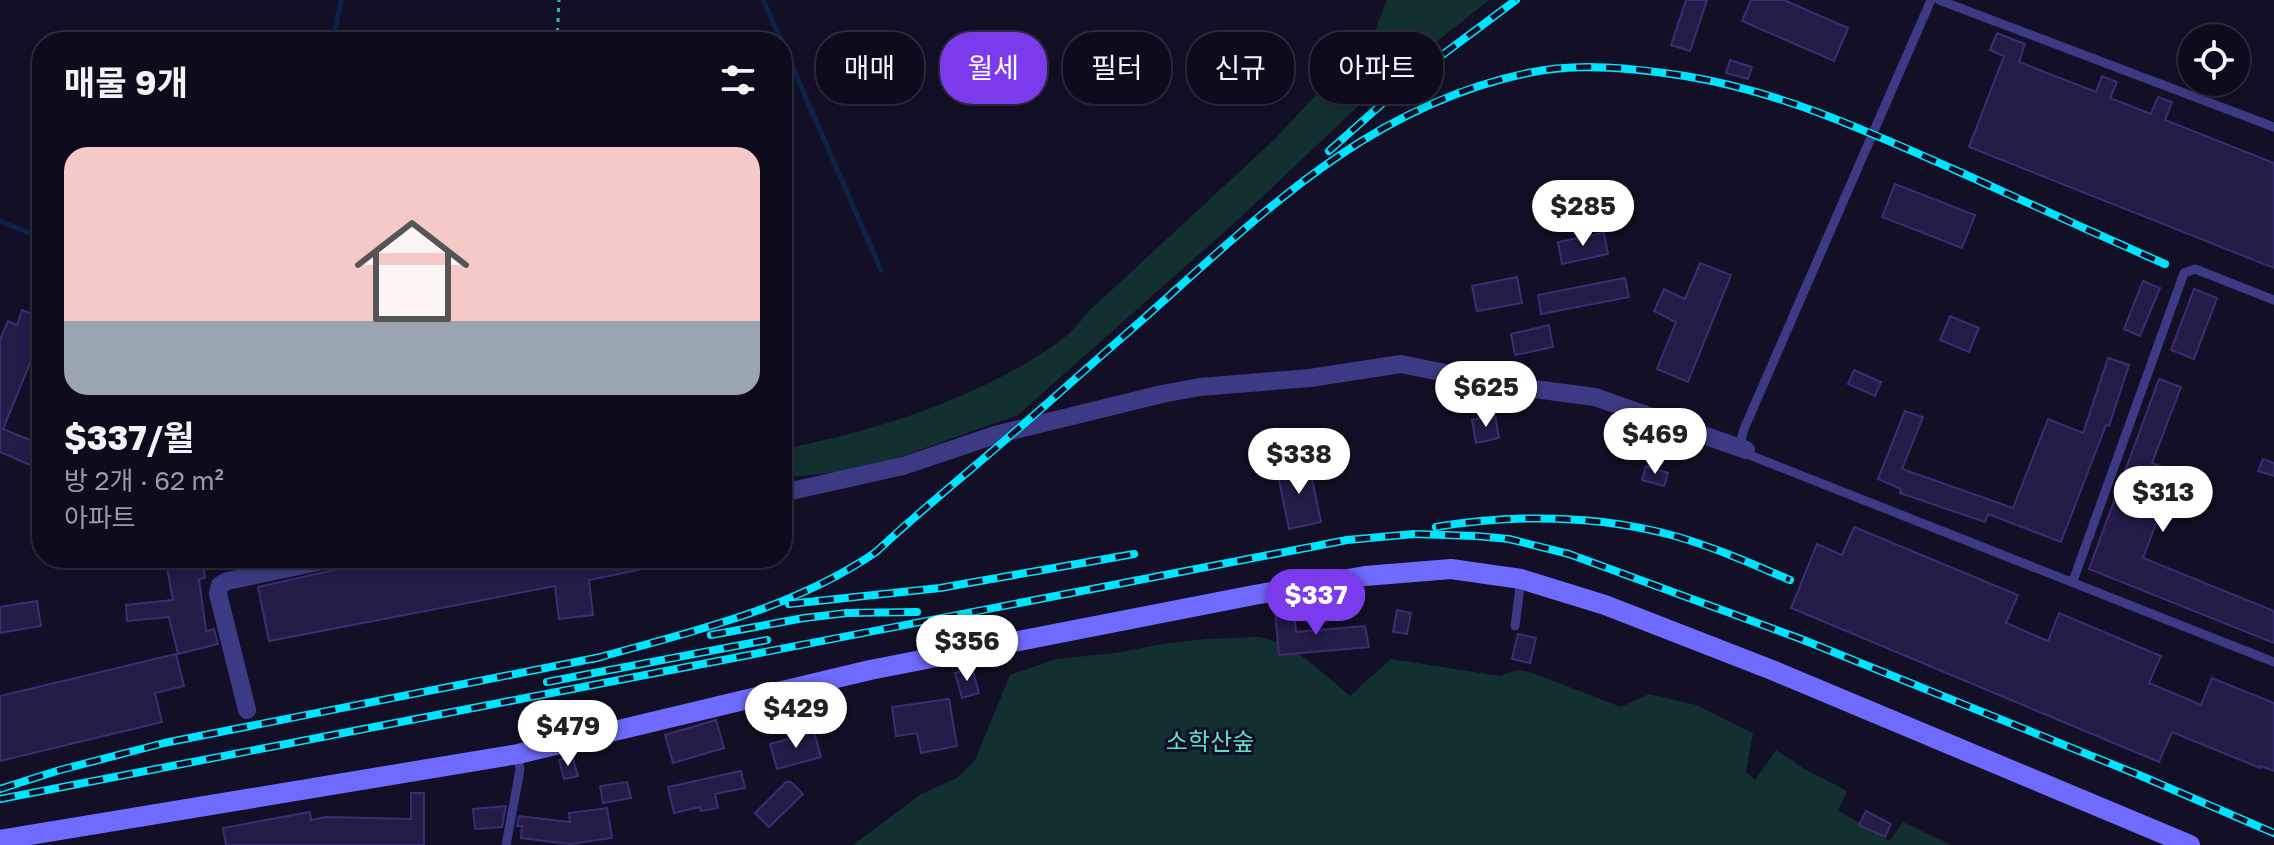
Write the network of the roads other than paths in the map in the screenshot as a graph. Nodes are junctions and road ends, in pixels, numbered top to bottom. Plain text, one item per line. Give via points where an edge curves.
1 (1931, 0) edge
2 (1939, 0) edge
3 (2274, 127) edge
4 (2274, 300) edge
5 (1746, 450) junction
6 (792, 491) edge
7 (289, 568) edge
8 (1521, 579) junction
9 (2073, 581) junction
10 (1515, 626) dead end
11 (2274, 662) edge
12 (247, 710) dead end
13 (518, 754) junction
14 (0, 840) edge
15 (506, 845) edge
16 (2190, 845) edge

1 - 5 lane via 1744,429 1741,440
2 - 3 lane
4 - 9 lane via 2195,269 2184,273
5 - 6 street via 1595,397 1401,364 1162,394 968,442 903,466
5 - 9 lane
7 - 12 street via 220,585
8 - 10 lane
8 - 13 street via 1420,570 1254,595 870,670
8 - 16 street via 1772,670
9 - 11 lane
13 - 14 street
13 - 15 lane via 520,770

